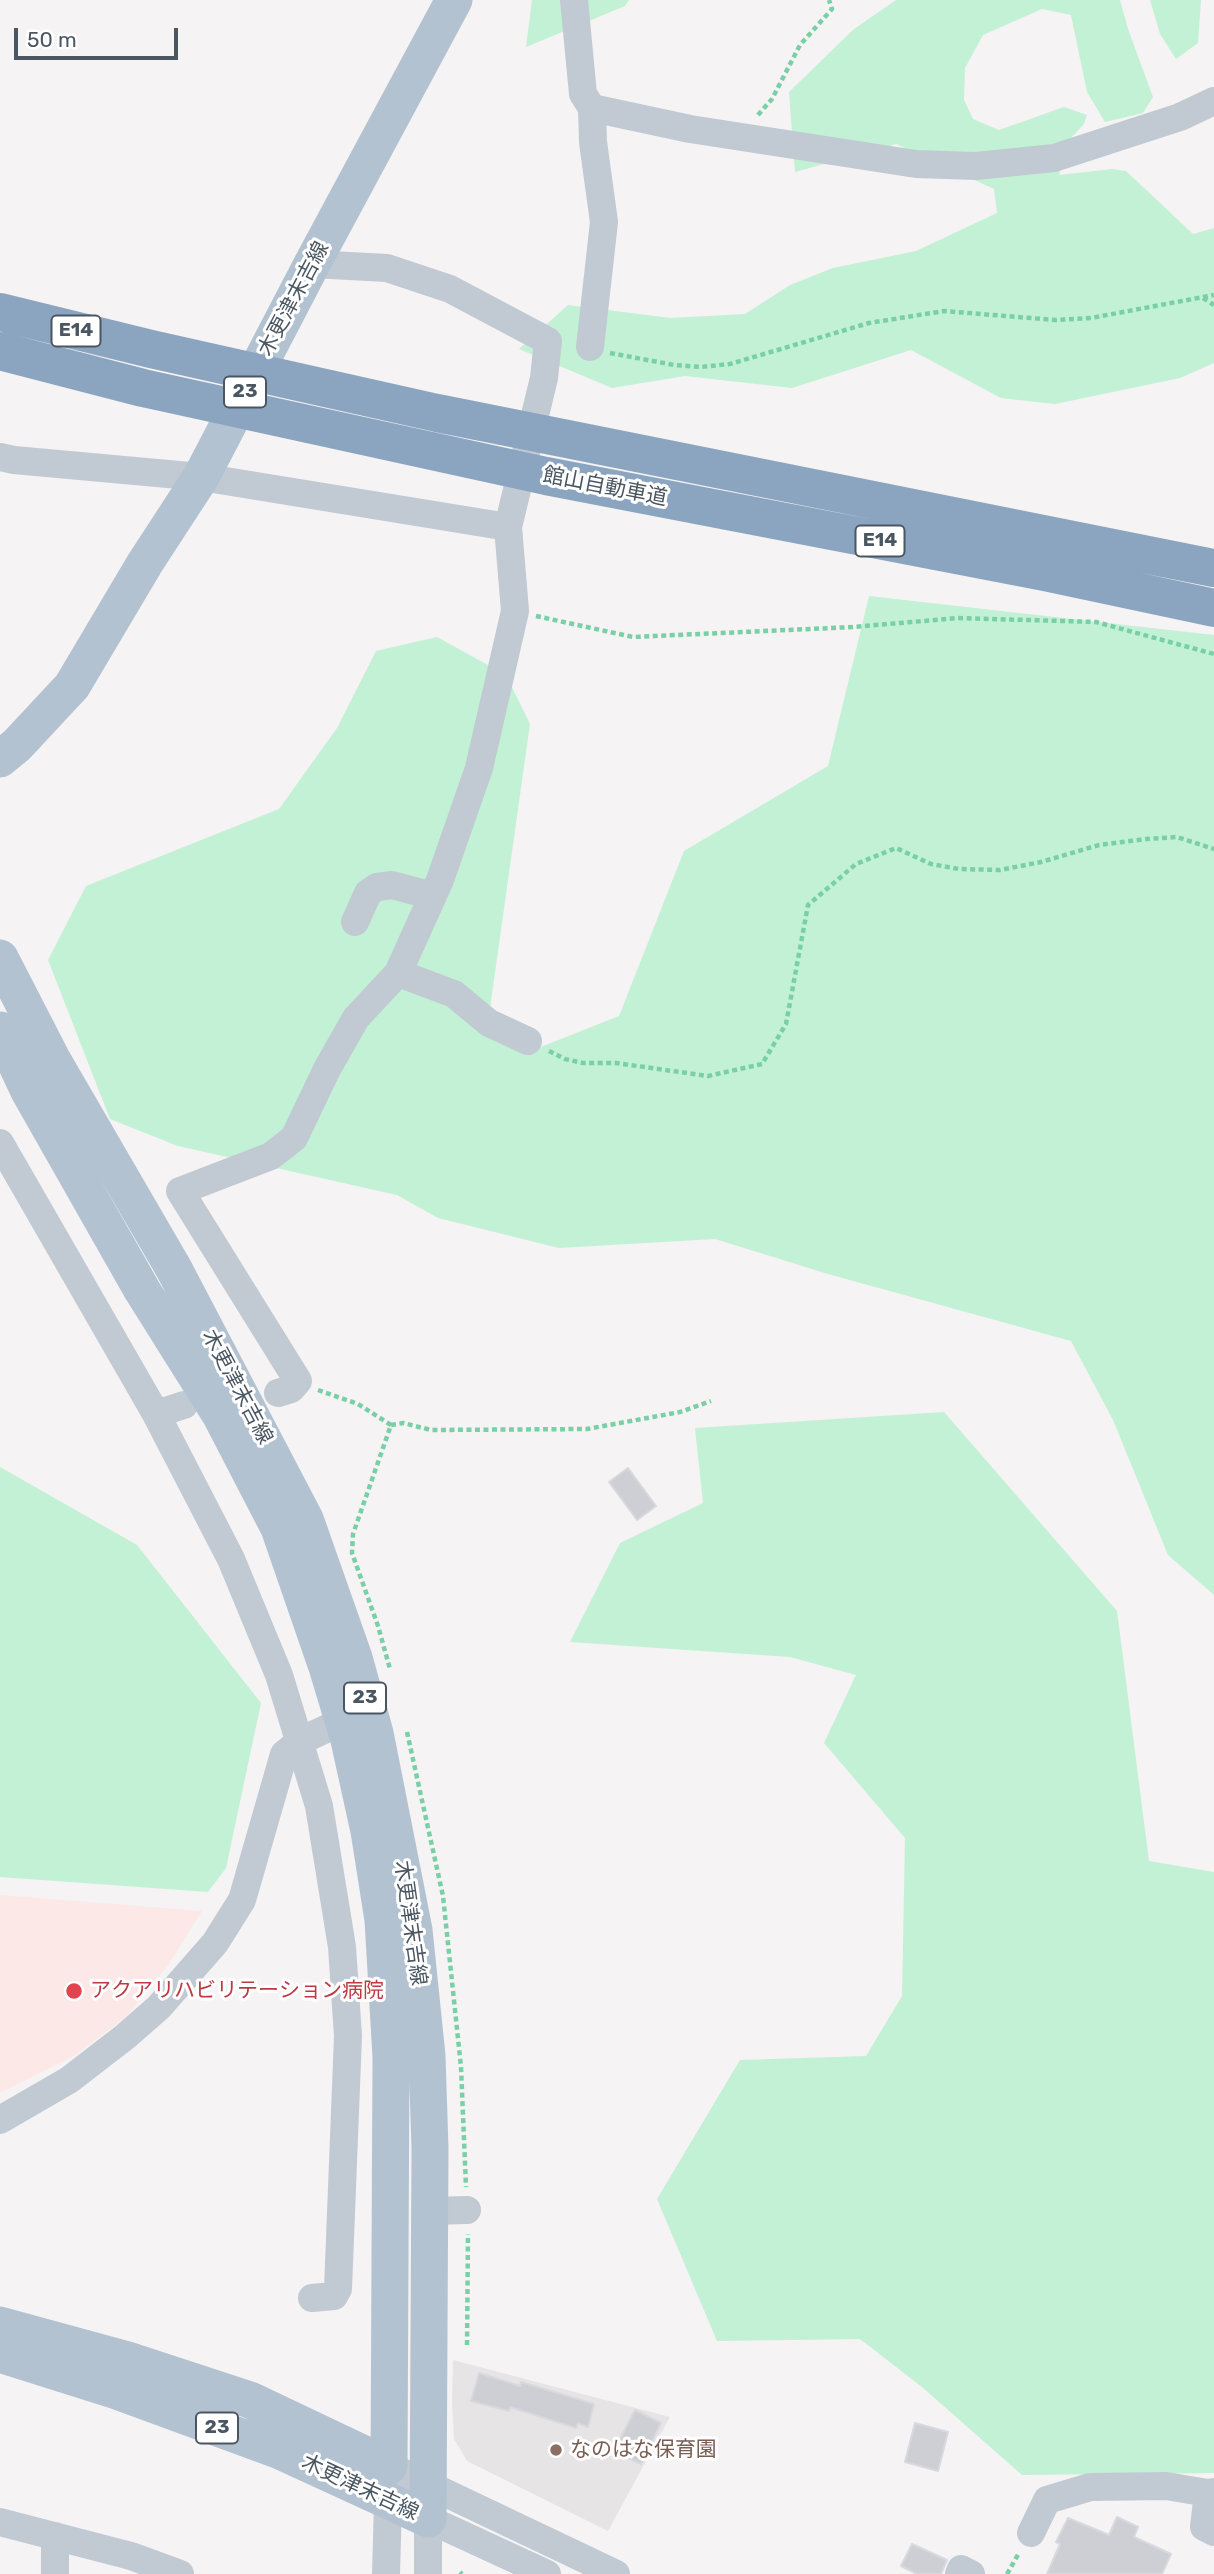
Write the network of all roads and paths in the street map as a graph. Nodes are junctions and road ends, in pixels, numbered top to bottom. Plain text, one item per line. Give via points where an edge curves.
1 (454, 0) edge
2 (574, 0) edge
3 (829, 0) edge
4 (1214, 101) edge
5 (592, 108) junction
6 (734, 135) junction
7 (312, 264) junction
8 (1214, 295) edge
9 (1203, 298) junction
10 (1214, 305) edge
11 (0, 312) edge
12 (590, 347) joint
13 (0, 351) edge
14 (434, 431) junction
15 (0, 457) edge
16 (201, 477) junction
17 (508, 527) junction
18 (1214, 568) edge
19 (1214, 608) edge
20 (515, 611) junction
21 (1214, 654) edge
22 (0, 760) edge
23 (1214, 849) edge
24 (433, 896) junction
25 (355, 922) dead end
26 (0, 958) edge
27 (398, 973) junction
28 (0, 1030) edge
29 (528, 1041) joint
30 (0, 1143) edge
31 (180, 1191) junction
32 (133, 1199) junction
33 (278, 1393) dead end
34 (711, 1401) dead end
35 (184, 1405) dead end
36 (156, 1415) junction
37 (391, 1425) dead end
38 (343, 1721) junction
39 (300, 1741) junction
40 (0, 2120) edge
41 (467, 2210) dead end
42 (430, 2211) junction
43 (312, 2298) dead end
44 (0, 2325) edge
45 (0, 2354) edge
46 (388, 2466) junction
47 (1211, 2493) edge
48 (388, 2502) junction
49 (428, 2502) junction
50 (0, 2522) edge
51 (1214, 2532) edge
52 (1031, 2533) dead end
53 (55, 2536) junction
54 (55, 2574) edge
55 (180, 2574) edge
56 (386, 2574) edge
57 (428, 2574) edge
58 (547, 2574) edge
59 (616, 2574) edge
60 (959, 2574) edge
61 (971, 2574) edge

1 - 7 main road, 木更津末吉線 / 23
2 - 5 street via 583,94
3 - 6 path via 832,9 800,45 772,99
4 - 6 street via 1180,117 1054,158 976,166 916,164
5 - 6 street
5 - 12 street via 604,222
7 - 16 main road, 木更津末吉線 / 23
7 - 17 street via 387,268 450,289 548,341 544,378
8 - 9 path
9 - 10 path
9 - 12 path via 1055,320 944,312 869,323 730,364 701,367 643,361
11 - 14 highway, 館山自動車道 / E14 via 308,385
13 - 14 highway, 館山自動車道 / E14 via 297,422
14 - 18 highway, 館山自動車道 / E14 via 555,438
14 - 19 highway, 館山自動車道 / E14 via 546,476
15 - 16 street
16 - 17 street
16 - 22 main road, 木更津末吉線 / 23 via 72,686
17 - 20 street
20 - 21 path via 633,637 958,618 1096,622
20 - 24 street via 479,768
23 - 29 path via 1177,838 1146,839 1098,845 1000,870 931,864 895,848 856,864 808,905 786,1024 761,1064 708,1076 583,1063
24 - 25 street via 392,885 377,887 368,893
24 - 27 street
26 - 32 main road, 木更津末吉線 / 23 via 51,1059
27 - 29 street via 454,995 489,1023
27 - 31 street via 356,1018 294,1138 271,1156
28 - 38 main road, 木更津末吉線 / 23 via 29,1091 135,1278 221,1416 279,1528
30 - 36 street
31 - 32 street
31 - 33 street via 298,1381
32 - 42 main road, 木更津末吉線 / 23 via 305,1518 354,1658 375,1733 414,1930 427,2056
34 - 37 path via 680,1412 587,1429 432,1430
35 - 36 street
36 - 39 street via 230,1559 279,1675
38 - 39 street
38 - 46 main road, 木更津末吉線 / 23 via 369,1831 383,1920 390,2030
39 - 40 street via 284,1754 242,1900 215,1943 159,2007 126,2036 69,2080
39 - 43 street via 319,1805 342,1947 348,2036 338,2289 334,2296
41 - 42 street
42 - 49 main road, 木更津末吉線 / 23
44 - 46 main road, 木更津末吉線 / 23 via 250,2400
45 - 48 main road, 木更津末吉線 / 23 via 281,2451
46 - 48 street
46 - 49 street
47 - 51 street via 1205,2527
47 - 52 street via 1166,2486 1090,2487 1047,2500
48 - 49 main road, 木更津末吉線 / 23
48 - 56 street
49 - 57 street
49 - 58 street
49 - 59 street
50 - 53 street
53 - 54 street
53 - 55 street
60 - 61 street via 961,2569

